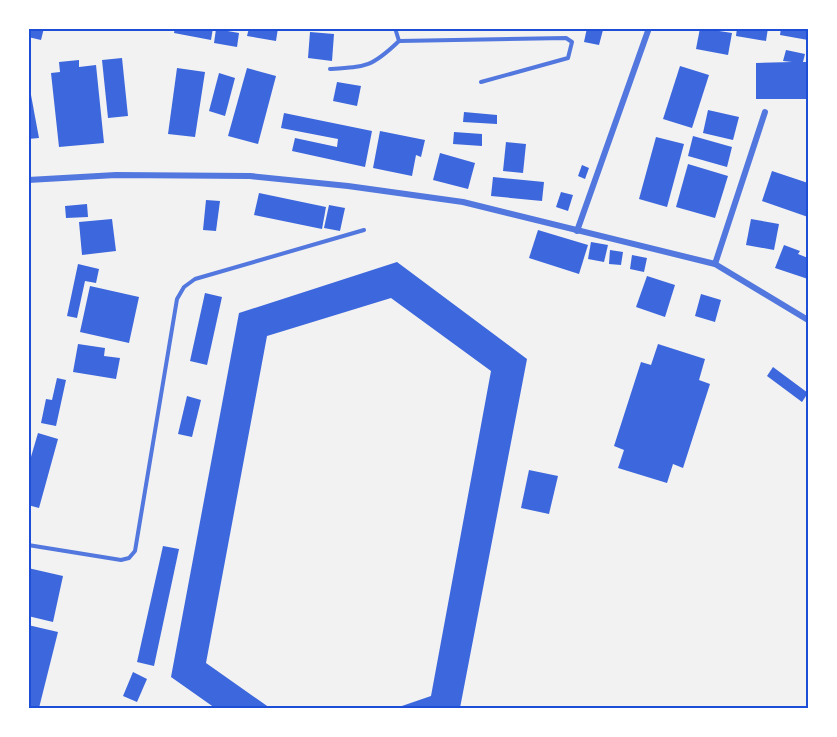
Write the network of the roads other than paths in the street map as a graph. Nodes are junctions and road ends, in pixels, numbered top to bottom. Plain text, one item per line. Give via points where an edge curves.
1 (395, 28) edge
2 (649, 28) edge
3 (399, 41) junction
4 (330, 69) dead end
5 (481, 82) dead end
6 (765, 112) dead end
7 (28, 180) edge
8 (364, 230) dead end
9 (577, 231) junction
10 (715, 264) junction
11 (808, 321) edge
12 (28, 545) edge

1 - 3 lane
2 - 9 street
3 - 4 lane via 367,66
3 - 5 lane via 566,38 572,42 568,58
6 - 10 street
7 - 9 street via 116,175 250,176 463,202
8 - 12 lane via 195,279 184,287 177,299 135,551 121,560
9 - 10 street
10 - 11 street

